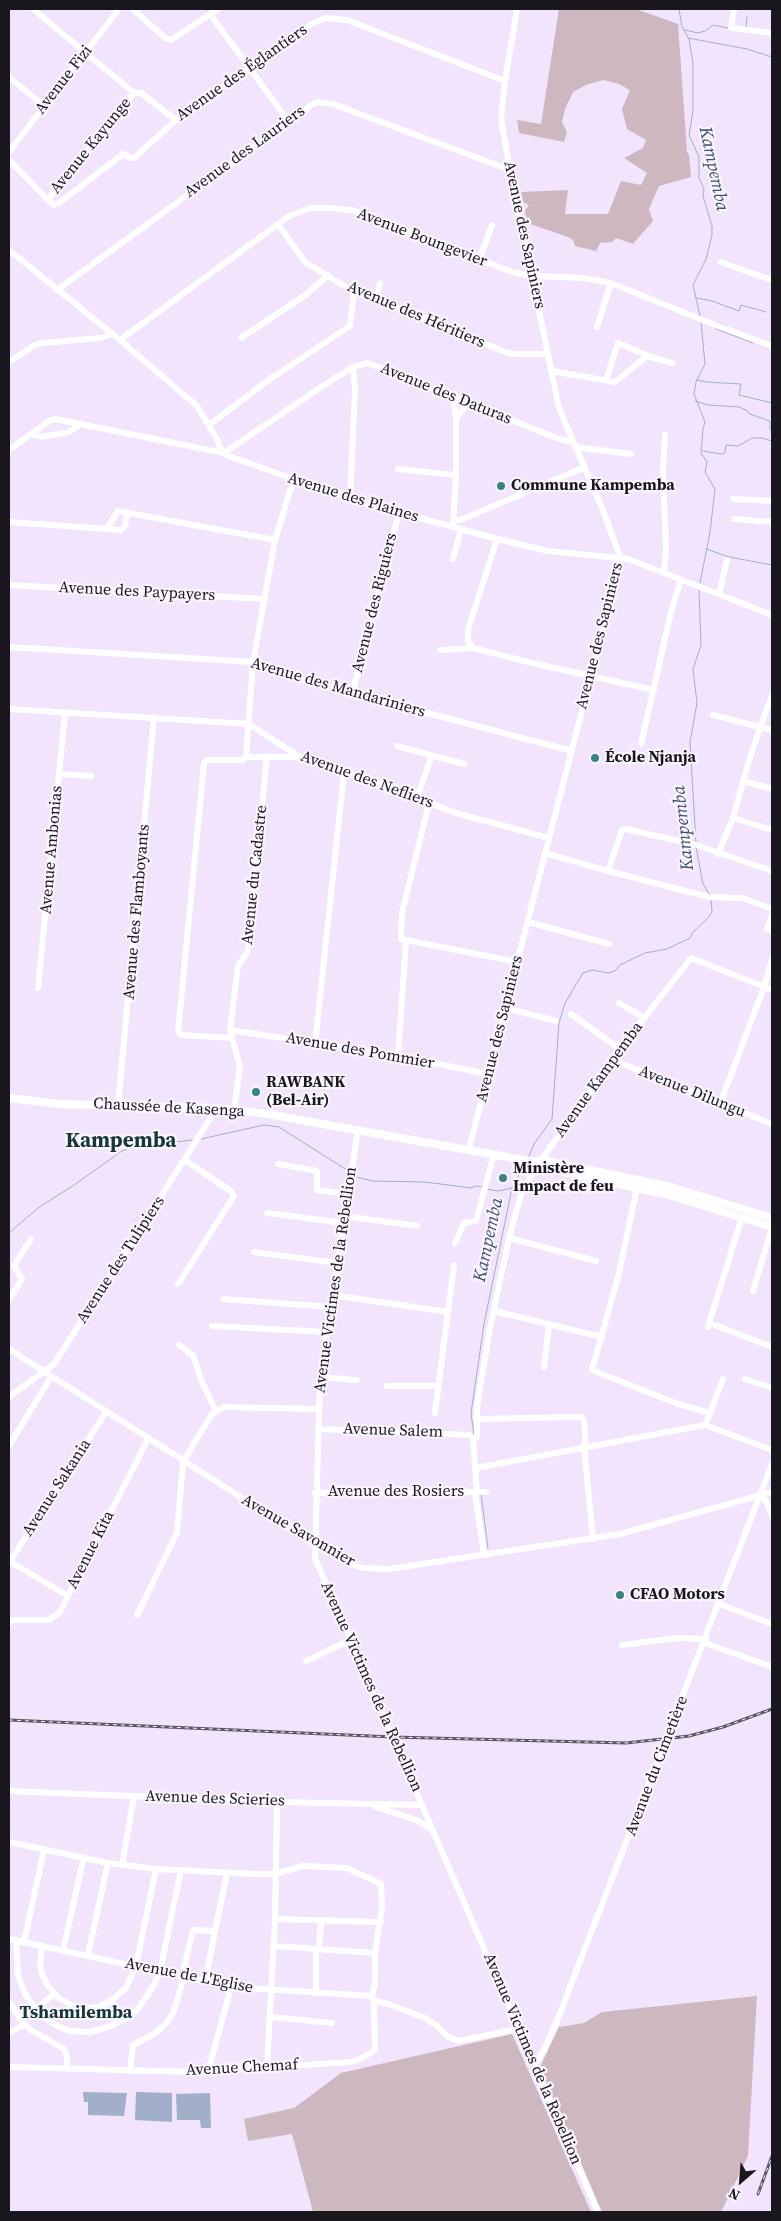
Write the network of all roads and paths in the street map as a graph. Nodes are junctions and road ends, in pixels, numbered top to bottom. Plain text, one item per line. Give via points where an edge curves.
1 (34, 9) edge
2 (119, 9) edge
3 (133, 9) edge
4 (218, 9) edge
5 (517, 9) edge
6 (734, 9) edge
7 (210, 14) junction
8 (772, 33) edge
9 (86, 52) junction
10 (249, 69) junction
11 (9, 77) edge
12 (505, 81) junction
13 (134, 93) junction
14 (44, 106) junction
15 (176, 120) junction
16 (288, 122) junction
17 (9, 152) edge
18 (9, 160) edge
19 (510, 170) junction
20 (48, 199) junction
21 (278, 224) junction
22 (492, 225) dead end
23 (11, 254) edge
24 (480, 260) junction
25 (720, 262) dead end
26 (328, 275) junction
27 (532, 276) junction
28 (772, 280) edge
29 (611, 282) junction
30 (380, 283) dead end
31 (57, 290) junction
32 (354, 292) junction
33 (376, 299) junction
34 (596, 327) dead end
35 (113, 334) junction
36 (241, 338) dead end
37 (120, 340) junction
38 (772, 346) edge
39 (548, 354) junction
40 (649, 356) junction
41 (9, 362) edge
42 (672, 363) dead end
43 (353, 368) junction
44 (551, 371) junction
45 (606, 380) junction
46 (453, 397) junction
47 (468, 403) junction
48 (456, 418) junction
49 (81, 424) junction
50 (209, 424) junction
51 (31, 434) junction
52 (665, 435) dead end
53 (574, 445) junction
54 (9, 450) edge
55 (224, 453) junction
56 (631, 454) dead end
57 (584, 467) junction
58 (398, 469) dead end
59 (456, 475) junction
60 (293, 481) junction
61 (733, 499) dead end
62 (350, 500) junction
63 (772, 500) edge
64 (398, 512) junction
65 (127, 513) junction
66 (734, 519) dead end
67 (9, 522) edge
68 (772, 522) edge
69 (453, 524) junction
70 (106, 528) junction
71 (461, 529) junction
72 (497, 539) junction
73 (275, 540) junction
74 (621, 558) junction
75 (453, 559) dead end
76 (727, 560) dead end
77 (664, 572) junction
78 (682, 580) junction
79 (9, 586) edge
80 (718, 594) junction
81 (265, 599) junction
82 (772, 615) edge
83 (9, 647) edge
84 (473, 648) junction
85 (440, 650) dead end
86 (253, 662) junction
87 (591, 676) junction
88 (654, 690) junction
89 (352, 694) junction
90 (772, 695) edge
91 (9, 708) edge
92 (65, 712) junction
93 (713, 715) dead end
94 (154, 717) junction
95 (248, 724) junction
96 (760, 726) junction
97 (772, 730) edge
98 (641, 744) dead end
99 (397, 746) dead end
100 (572, 751) junction
101 (432, 755) junction
102 (246, 756) junction
103 (267, 756) junction
104 (301, 758) junction
105 (464, 764) dead end
106 (344, 773) junction
107 (60, 774) junction
108 (91, 776) dead end
109 (743, 781) junction
110 (772, 790) edge
111 (417, 798) junction
112 (429, 803) junction
113 (733, 818) junction
114 (772, 830) edge
115 (549, 838) junction
116 (545, 853) junction
117 (718, 854) junction
118 (608, 871) junction
119 (772, 871) edge
120 (772, 910) edge
121 (772, 914) edge
122 (528, 922) junction
123 (772, 931) edge
124 (406, 941) junction
125 (609, 944) dead end
126 (772, 959) edge
127 (517, 962) junction
128 (764, 987) junction
129 (38, 988) dead end
130 (772, 990) edge
131 (619, 1003) dead end
132 (506, 1008) junction
133 (571, 1014) dead end
134 (645, 1018) junction
135 (556, 1021) dead end
136 (230, 1030) junction
137 (232, 1038) junction
138 (315, 1044) junction
139 (620, 1049) junction
140 (398, 1056) junction
141 (613, 1060) junction
142 (488, 1074) junction
143 (9, 1098) edge
144 (720, 1104) junction
145 (118, 1106) junction
146 (217, 1108) junction
147 (234, 1110) junction
148 (772, 1124) edge
149 (358, 1130) junction
150 (469, 1150) junction
151 (494, 1154) junction
152 (185, 1160) junction
153 (534, 1162) junction
154 (278, 1164) dead end
155 (637, 1188) junction
156 (670, 1191) junction
157 (347, 1194) junction
158 (267, 1213) dead end
159 (742, 1217) junction
160 (772, 1218) edge
161 (344, 1220) junction
162 (417, 1226) dead end
163 (772, 1226) edge
164 (509, 1238) junction
165 (31, 1239) dead end
166 (455, 1244) dead end
167 (254, 1252) dead end
168 (596, 1261) dead end
169 (337, 1263) junction
170 (454, 1265) dead end
171 (178, 1284) dead end
172 (752, 1292) dead end
173 (332, 1295) junction
174 (223, 1299) dead end
175 (9, 1300) edge
176 (330, 1307) junction
177 (448, 1312) junction
178 (494, 1312) junction
179 (549, 1325) junction
180 (716, 1325) dead end
181 (212, 1326) dead end
182 (708, 1327) dead end
183 (327, 1332) junction
184 (602, 1337) junction
185 (179, 1346) dead end
186 (772, 1347) edge
187 (9, 1349) edge
188 (544, 1367) dead end
189 (44, 1372) junction
190 (51, 1377) junction
191 (320, 1377) junction
192 (745, 1379) dead end
193 (357, 1380) dead end
194 (723, 1380) dead end
195 (387, 1386) dead end
196 (438, 1386) junction
197 (772, 1388) edge
198 (9, 1397) edge
199 (318, 1409) junction
200 (216, 1411) junction
201 (106, 1412) junction
202 (435, 1413) dead end
203 (710, 1413) junction
204 (476, 1420) junction
205 (705, 1425) junction
206 (318, 1429) junction
207 (473, 1438) junction
208 (148, 1439) junction
209 (9, 1446) edge
210 (585, 1446) junction
211 (772, 1450) edge
212 (183, 1462) junction
213 (772, 1464) edge
214 (478, 1468) junction
215 (480, 1492) junction
216 (772, 1492) edge
217 (316, 1493) junction
218 (762, 1495) junction
219 (772, 1515) edge
220 (593, 1539) junction
221 (314, 1544) junction
222 (484, 1555) junction
223 (9, 1562) edge
224 (68, 1596) junction
225 (720, 1604) junction
226 (137, 1615) dead end
227 (9, 1622) edge
228 (772, 1624) edge
229 (350, 1640) junction
230 (705, 1641) junction
231 (622, 1645) dead end
232 (306, 1661) dead end
233 (772, 1667) edge
234 (9, 1791) edge
235 (134, 1796) junction
236 (277, 1802) junction
237 (367, 1805) junction
238 (422, 1805) junction
239 (434, 1831) junction
240 (9, 1842) edge
241 (44, 1850) junction
242 (84, 1857) junction
243 (108, 1863) junction
244 (122, 1865) junction
245 (156, 1868) junction
246 (181, 1870) junction
247 (227, 1873) junction
248 (274, 1874) junction
249 (275, 1919) junction
250 (321, 1920) junction
251 (380, 1922) junction
252 (215, 1931) junction
253 (12, 1939) edge
254 (24, 1942) junction
255 (42, 1946) junction
256 (274, 1946) junction
257 (318, 1949) junction
258 (64, 1950) junction
259 (375, 1953) junction
260 (88, 1955) junction
261 (136, 1966) junction
262 (160, 1971) junction
263 (183, 1976) junction
264 (205, 1981) junction
265 (231, 1987) junction
266 (272, 1991) junction
267 (316, 1993) junction
268 (54, 1994) junction
269 (372, 1998) junction
270 (9, 2003) edge
271 (34, 2010) junction
272 (270, 2017) junction
273 (20, 2019) junction
274 (332, 2023) dead end
275 (25, 2024) junction
276 (518, 2029) junction
277 (9, 2032) edge
278 (534, 2065) junction
279 (9, 2066) edge
280 (267, 2067) junction
281 (67, 2068) junction
282 (130, 2071) junction
283 (208, 2072) junction
284 (598, 2212) edge

1 - 9 street
2 - 9 street, Avenue Fizi
3 - 7 street via 168,40 177,38
4 - 7 street
5 - 12 street, Avenue des Sapiniers
6 - 8 street via 730,26
7 - 10 street
9 - 13 street
9 - 14 street, Avenue Fizi
10 - 12 street, Avenue des Églantiers via 313,23 331,18 366,26
10 - 15 street, Avenue des Églantiers
10 - 16 street
11 - 14 street
12 - 19 street, Avenue des Sapiniers via 501,119
13 - 15 street via 141,93
13 - 20 street, Avenue Kayunge
14 - 17 street, Avenue Fizi
15 - 20 street, Avenue des Églantiers via 134,158 123,154 59,204 52,204
16 - 19 street, Avenue des Lauriers via 313,103 323,102
16 - 31 street, Avenue des Lauriers
18 - 20 street
19 - 27 street, Avenue des Sapiniers
21 - 24 street, Avenue Boungevier via 310,208 345,209
21 - 26 street, Avenue des Héritiers via 302,259
21 - 37 street, Avenue Boungevier
22 - 24 street
23 - 31 street
24 - 27 street, Avenue Boungevier
25 - 28 street
26 - 32 street, Avenue des Héritiers
26 - 36 street via 307,294
27 - 29 street, Avenue Boungevier
27 - 39 street, Avenue des Sapiniers
29 - 34 street
29 - 38 street, Avenue Boungevier
30 - 33 street
31 - 35 street
32 - 33 street, Avenue des Héritiers
32 - 50 street via 350,326
33 - 39 street, Avenue des Héritiers via 505,352
35 - 37 street
35 - 41 street via 100,338 42,342
37 - 50 street via 197,406
39 - 44 street, Avenue des Sapiniers
40 - 42 street
40 - 45 street via 615,382
40 - 45 street via 618,343
43 - 46 street, Avenue des Daturas via 374,364
43 - 55 street, Avenue des Daturas
43 - 62 street
44 - 45 street
44 - 53 street, Avenue des Sapiniers via 562,417
46 - 47 street, Avenue des Daturas
46 - 48 street
47 - 48 street
47 - 53 street, Avenue des Daturas
48 - 59 street
49 - 51 street via 69,432 41,437
49 - 51 street, Avenue des Plaines via 52,419
49 - 55 street, Avenue des Plaines
50 - 55 street
51 - 54 street, Avenue des Plaines
52 - 77 street
53 - 56 street, Avenue des Daturas
53 - 57 street, Avenue des Sapiniers
55 - 60 street, Avenue des Plaines
57 - 69 street
57 - 74 street, Avenue des Sapiniers
58 - 59 street
59 - 69 street
60 - 62 street, Avenue des Plaines
60 - 73 street
61 - 63 street
62 - 64 street, Avenue des Plaines
64 - 69 street, Avenue des Plaines
64 - 89 street, Avenue des Riguiers
65 - 70 street via 116,512
65 - 70 street via 124,528
65 - 73 street
66 - 68 street
67 - 70 street
69 - 71 street, Avenue des Plaines
71 - 72 street, Avenue des Plaines
71 - 75 street
72 - 74 street, Avenue des Plaines via 548,551
72 - 84 street via 468,630 468,642
73 - 81 street
74 - 77 street, Avenue des Plaines
74 - 87 street, Avenue des Sapiniers
76 - 80 street
77 - 78 street, Avenue des Plaines
78 - 80 street, Avenue des Plaines
78 - 88 street via 672,608
79 - 81 street, Avenue des Paypayers
80 - 82 street, Avenue des Plaines
81 - 86 street
83 - 86 street, Avenue des Mandariniers
84 - 85 street
84 - 87 street
86 - 89 street, Avenue des Mandariniers
86 - 95 street
87 - 88 street
87 - 100 street, Avenue des Sapiniers
88 - 98 street
89 - 100 street, Avenue des Mandariniers
90 - 96 street
91 - 92 street, Avenue des Nefliers
92 - 94 street, Avenue des Nefliers
92 - 107 street, Avenue Ambonias
93 - 96 street
94 - 95 street, Avenue des Nefliers
94 - 145 street, Avenue des Flamboyants
95 - 102 street
95 - 104 street, Avenue des Nefliers
96 - 97 street
96 - 109 street
99 - 101 street
100 - 115 street, Avenue des Sapiniers
101 - 105 street
101 - 111 street
102 - 103 street
102 - 137 street via 242,760 207,760 204,763 178,1032 182,1035
103 - 104 street
103 - 136 street, Avenue du Cadastre via 248,951 238,966
104 - 106 street, Avenue des Nefliers
106 - 111 street, Avenue des Nefliers
106 - 138 street
107 - 108 street
107 - 129 street, Avenue Ambonias
109 - 110 street
109 - 113 street
111 - 112 street, Avenue des Nefliers
112 - 115 street, Avenue des Nefliers
112 - 124 street via 402,913 400,937
113 - 114 street
113 - 117 street
115 - 116 street, Avenue des Sapiniers
116 - 118 street
116 - 122 street, Avenue des Sapiniers
117 - 118 street via 696,845 624,829
117 - 119 street
118 - 120 street via 709,897 743,898
121 - 123 street via 767,929
122 - 125 street
122 - 127 street, Avenue des Sapiniers
124 - 127 street
124 - 140 street
126 - 128 street
127 - 132 street, Avenue des Sapiniers
128 - 130 street
128 - 134 street, Avenue Kampemba via 691,958
128 - 144 street
131 - 134 street
132 - 135 street
132 - 142 street, Avenue des Sapiniers
133 - 139 street
134 - 139 street, Avenue Kampemba
136 - 137 street, Avenue du Cadastre
136 - 138 street, Avenue des Pommier
137 - 147 street, Avenue du Cadastre via 240,1067
138 - 140 street, Avenue des Pommier
139 - 141 street, Avenue Kampemba
140 - 142 street, Avenue des Pommier
141 - 144 street, Avenue Dilungu
141 - 153 street, Avenue Kampemba
142 - 150 street, Avenue des Sapiniers
143 - 145 main road, Chaussée de Kasenga
144 - 148 street, Avenue Dilungu
145 - 146 main road, Chaussée de Kasenga
146 - 147 main road, Chaussée de Kasenga
146 - 152 street, Avenue des Tulipiers
147 - 149 main road, Chaussée de Kasenga
149 - 150 main road, Chaussée de Kasenga
149 - 157 street, Avenue Victimes de la Rebellion
150 - 151 main road, Chaussée de Kasenga
151 - 153 main road, Chaussée de Kasenga
151 - 166 street via 476,1221 464,1223
152 - 171 street via 234,1196
152 - 189 street, Avenue des Tulipiers via 54,1364
153 - 155 main road, Chaussée de Kasenga
153 - 156 main road, Chaussée de Kasenga
153 - 164 street, Avenue Kampemba
154 - 157 street via 317,1171 317,1190
155 - 156 main road, Chaussée de Kasenga
155 - 184 street
156 - 159 main road, Chaussée de Kasenga
156 - 160 main road, Chaussée de Kasenga
157 - 161 street, Avenue Victimes de la Rebellion
158 - 161 street
159 - 163 main road, Chaussée de Kasenga
159 - 182 street
161 - 162 street
161 - 169 street, Avenue Victimes de la Rebellion
163 - 172 street
164 - 168 street
164 - 178 street, Avenue Kampemba
165 - 175 street via 14,1266 22,1279
167 - 169 street
169 - 173 street, Avenue Victimes de la Rebellion
170 - 177 street
173 - 176 street, Avenue Victimes de la Rebellion
173 - 177 street
174 - 176 street
176 - 183 street, Avenue Victimes de la Rebellion
177 - 196 street
178 - 179 street
178 - 204 street, Avenue Kampemba
179 - 184 street
179 - 188 street
180 - 186 street
181 - 183 street
183 - 191 street, Avenue Victimes de la Rebellion
184 - 203 street via 592,1369 596,1373
185 - 200 street via 193,1355
187 - 189 street, Avenue Savonnier
189 - 190 street, Avenue Savonnier
189 - 198 street, Avenue des Tulipiers
190 - 201 street, Avenue Savonnier
190 - 209 street
191 - 193 street
191 - 199 street, Avenue Victimes de la Rebellion
192 - 197 street
194 - 203 street
195 - 196 street
196 - 202 street
199 - 200 street via 228,1407
199 - 206 street, Avenue Victimes de la Rebellion
200 - 212 street
201 - 208 street, Avenue Savonnier
201 - 223 street, Avenue Sakania
203 - 205 street
204 - 207 street, Avenue Kampemba
204 - 210 street via 581,1417 584,1420
205 - 210 street
205 - 211 street
206 - 207 street, Avenue Salem
206 - 217 street, Avenue Victimes de la Rebellion
207 - 214 street, Avenue Kampemba
208 - 212 street, Avenue Savonnier
208 - 224 street, Avenue Kita
210 - 214 street
210 - 220 street
212 - 221 street, Avenue Savonnier
212 - 226 street via 177,1533
213 - 218 street, Avenue du Cimetière
214 - 215 street, Avenue Kampemba
215 - 217 street, Avenue des Rosiers
215 - 222 street, Avenue Kampemba
216 - 218 street, Avenue Savonnier
217 - 221 street, Avenue Victimes de la Rebellion
218 - 219 street
218 - 220 street, Avenue Savonnier via 649,1528
218 - 225 street, Avenue du Cimetière
220 - 222 street, Avenue Savonnier
221 - 222 street, Avenue Savonnier via 353,1565 380,1570
221 - 229 street, Avenue Victimes de la Rebellion via 315,1558
223 - 224 street
224 - 227 street, Avenue Kita via 60,1612 49,1620
225 - 228 street
225 - 230 street, Avenue du Cimetière
229 - 232 street
229 - 238 street, Avenue Victimes de la Rebellion
230 - 231 street via 678,1638
230 - 233 street
230 - 278 street, Avenue du Cimetière via 557,2021
234 - 235 street, Avenue des Scieries
235 - 236 street, Avenue des Scieries
235 - 244 street
236 - 237 street, Avenue des Scieries
236 - 248 street
237 - 238 street, Avenue des Scieries
237 - 239 street via 416,1820
238 - 239 street, Avenue Victimes de la Rebellion
239 - 276 street, Avenue Victimes de la Rebellion
240 - 241 street
241 - 242 street
241 - 254 street
242 - 243 street
242 - 258 street
243 - 244 street
243 - 260 street
244 - 245 street
245 - 246 street
245 - 261 street
246 - 247 street
246 - 262 street
247 - 248 street
247 - 252 street
248 - 249 street
248 - 251 street, Avenue Chemaf via 303,1866 353,1870 381,1884
249 - 250 street
249 - 256 street
250 - 251 street
250 - 257 street
251 - 259 street, Avenue Chemaf
252 - 263 street via 193,1930
252 - 264 street
253 - 254 street, Avenue de L'Eglise
253 - 271 street via 18,1975
254 - 255 street, Avenue de L'Eglise
255 - 258 street, Avenue de L'Eglise
255 - 268 street via 42,1974
256 - 257 street
256 - 266 street
257 - 259 street
257 - 267 street
258 - 260 street, Avenue de L'Eglise
259 - 269 street, Avenue Chemaf
260 - 261 street, Avenue de L'Eglise
261 - 262 street, Avenue de L'Eglise
261 - 268 street via 122,1992 99,2007 77,2008
262 - 263 street, Avenue de L'Eglise
262 - 271 street via 138,2009 100,2030 69,2031
263 - 264 street, Avenue de L'Eglise
263 - 282 street via 174,2011 166,2024 132,2045
264 - 265 street, Avenue de L'Eglise
265 - 266 street, Avenue de L'Eglise
265 - 283 street
266 - 267 street, Avenue de L'Eglise
266 - 272 street
267 - 269 street, Avenue de L'Eglise
268 - 271 street
269 - 276 street, Avenue de L'Eglise via 425,2018 455,2040
269 - 280 street, Avenue Chemaf via 375,2050 351,2062
270 - 273 street
271 - 273 street
272 - 274 street
272 - 280 street
273 - 275 street
275 - 277 street
275 - 281 street via 64,2049 68,2056
276 - 278 street, Avenue Victimes de la Rebellion
278 - 284 street, Avenue Victimes de la Rebellion
279 - 281 street, Avenue Chemaf
280 - 283 street, Avenue Chemaf
281 - 282 street, Avenue Chemaf
282 - 283 street, Avenue Chemaf

